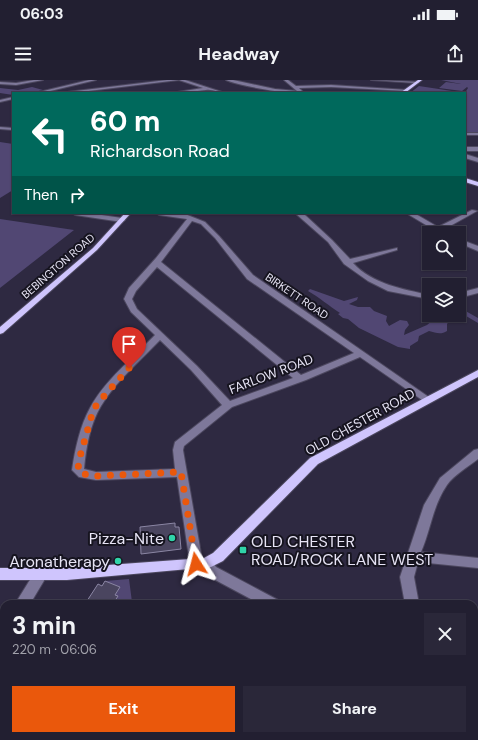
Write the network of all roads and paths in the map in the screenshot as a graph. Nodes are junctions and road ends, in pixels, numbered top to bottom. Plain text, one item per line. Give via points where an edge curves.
1 (41, 80) edge
2 (94, 80) edge
3 (177, 80) edge
4 (181, 80) edge
5 (228, 80) edge
6 (258, 80) edge
7 (286, 80) edge
8 (373, 80) edge
9 (418, 81) edge
10 (0, 83) edge
11 (241, 83) junction
12 (295, 87) junction
13 (208, 88) junction
14 (406, 90) junction
15 (41, 92) edge
16 (70, 92) edge
17 (180, 92) edge
18 (221, 92) edge
19 (301, 92) edge
20 (403, 92) edge
21 (12, 98) edge
22 (1, 101) edge
23 (6, 105) dead end
24 (0, 128) edge
25 (12, 129) edge
26 (466, 134) edge
27 (478, 134) edge
28 (466, 149) edge
29 (478, 149) edge
30 (466, 156) edge
31 (478, 160) edge
32 (466, 180) edge
33 (478, 184) edge
34 (474, 211) dead end
35 (82, 214) edge
36 (127, 214) edge
37 (165, 214) edge
38 (300, 214) edge
39 (411, 214) edge
40 (191, 218) junction
41 (122, 220) junction
42 (432, 226) edge
43 (449, 226) edge
44 (466, 244) edge
45 (478, 249) edge
46 (390, 251) dead end
47 (347, 262) junction
48 (157, 263) junction
49 (478, 290) edge
50 (466, 294) edge
51 (422, 296) edge
52 (0, 331) edge
53 (160, 336) junction
54 (361, 353) junction
55 (478, 373) edge
56 (300, 379) junction
57 (428, 400) junction
58 (228, 405) junction
59 (478, 453) edge
60 (181, 472) junction
61 (413, 556) junction
62 (201, 563) junction
63 (478, 563) edge
64 (0, 574) edge
65 (41, 574) junction
66 (25, 600) edge
67 (266, 600) edge
68 (411, 600) edge

1 - 10 street via 16,84
2 - 15 street
3 - 16 street
4 - 13 street
5 - 11 street
6 - 11 street
7 - 12 street
8 - 9 street
9 - 14 main road
11 - 19 street via 274,90
12 - 14 street
12 - 19 street
13 - 17 street
13 - 18 street
14 - 20 main road
21 - 22 street
22 - 23 street
24 - 25 street
26 - 27 street
28 - 29 street
30 - 31 street
32 - 33 main road
34 - 43 street
35 - 41 street
36 - 41 main road, BEBINGTON ROAD
37 - 40 street, BIRKETT ROAD
38 - 47 street via 330,241
39 - 42 street
40 - 48 street
40 - 54 street, BIRKETT ROAD via 210,228 250,277
41 - 52 main road, BEBINGTON ROAD via 95,249
44 - 45 street
46 - 47 street
47 - 51 street via 391,289
48 - 53 street via 132,290 128,299 134,310
48 - 56 street
49 - 50 street
53 - 58 street
53 - 60 street via 97,404 91,416 78,470 83,474 96,476
54 - 56 street, FARLOW ROAD
54 - 57 street, BIRKETT ROAD
55 - 57 main road, OLD CHESTER ROAD
56 - 58 street, FARLOW ROAD
57 - 62 main road, OLD CHESTER ROAD via 314,461 218,557
58 - 60 street, FARLOW ROAD via 179,445
59 - 61 street via 444,480 430,505
60 - 62 street, FARLOW ROAD
61 - 63 street
61 - 68 street via 407,577
62 - 65 main road, OLD CHESTER ROAD via 112,572
62 - 67 street
64 - 65 main road, OLD CHESTER ROAD
65 - 66 street

